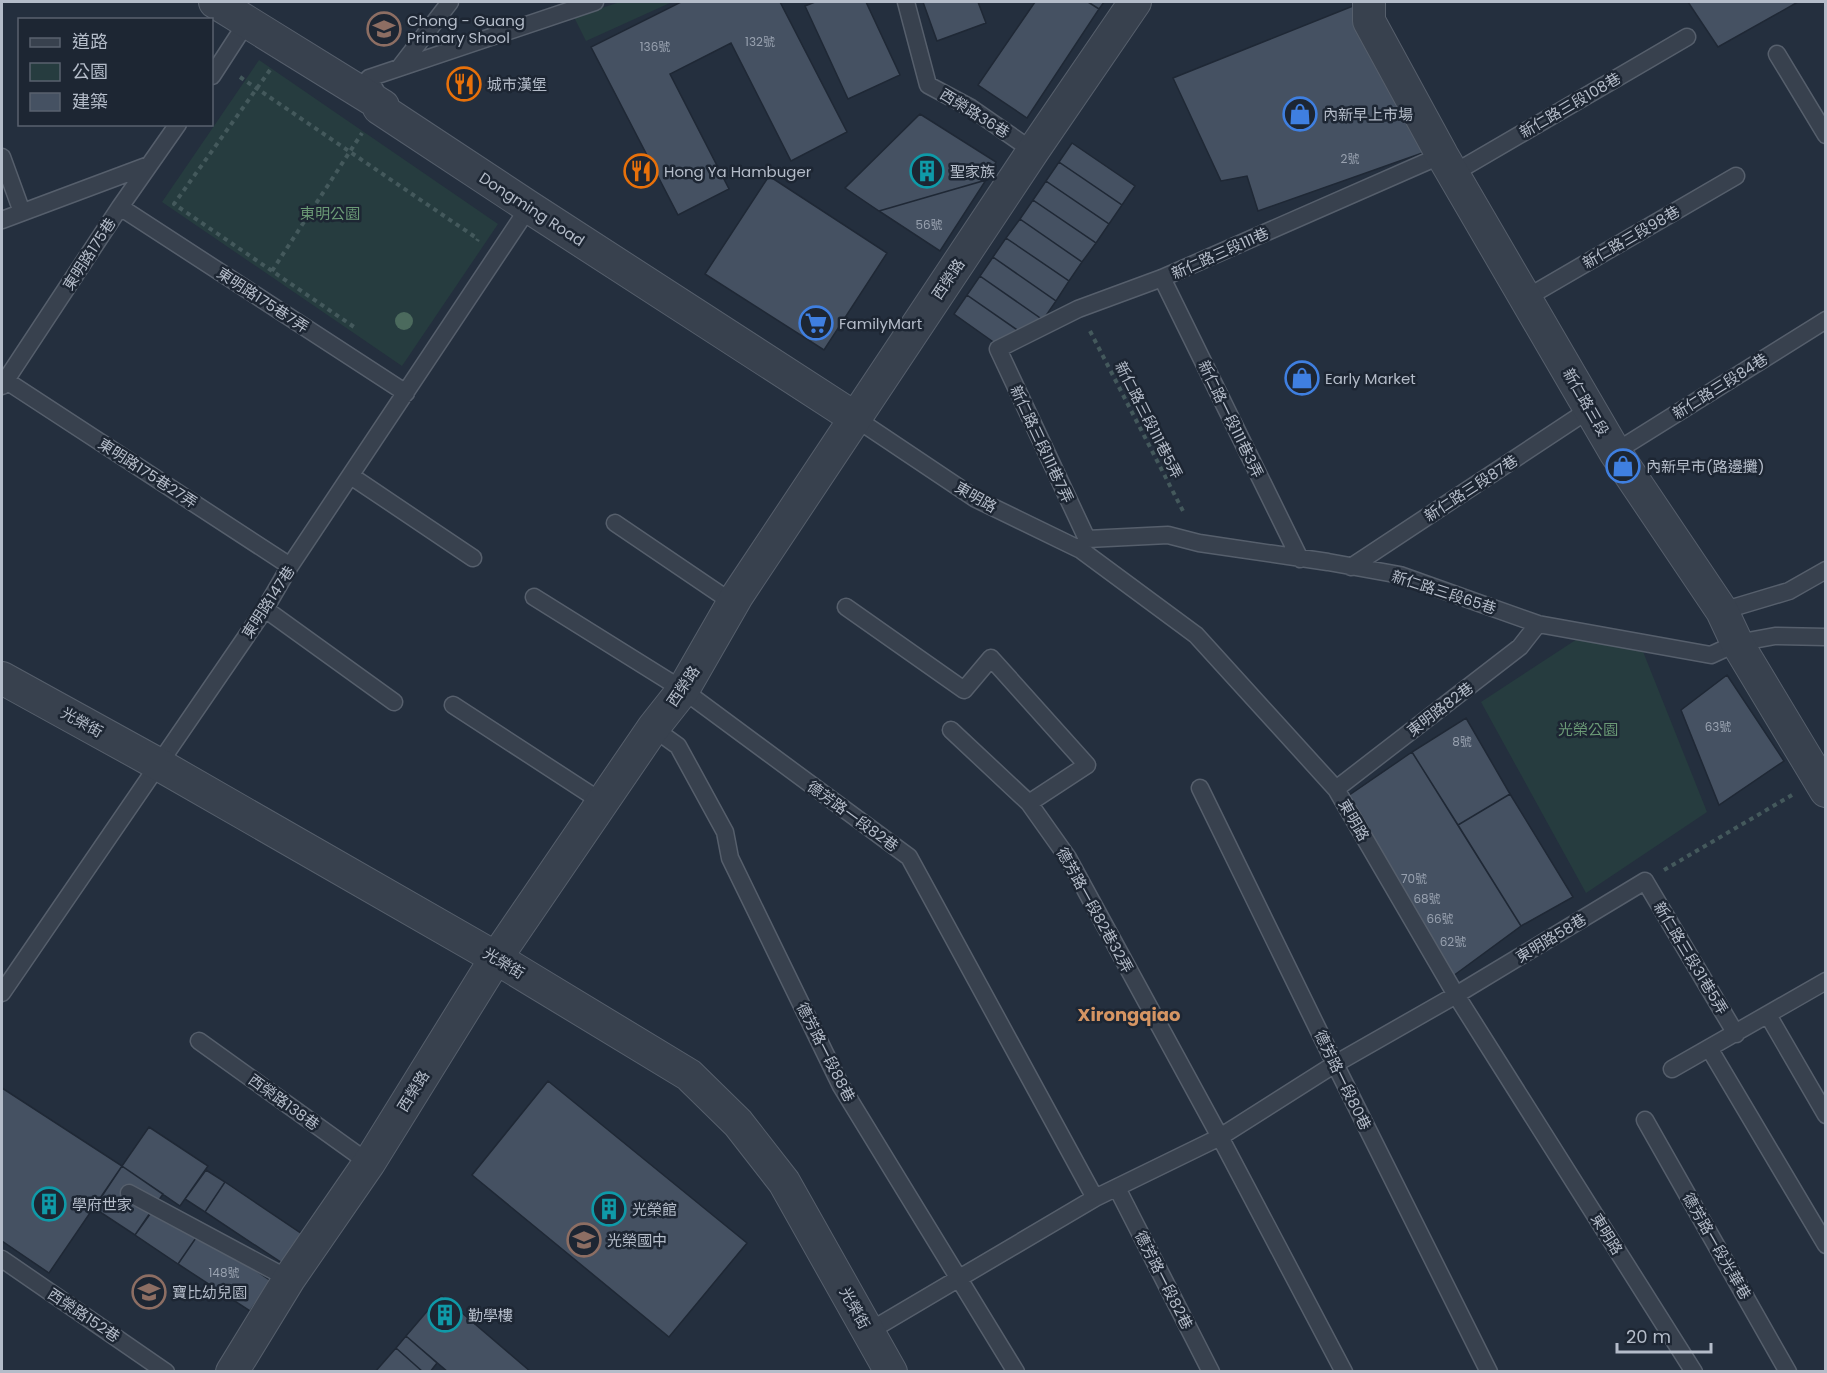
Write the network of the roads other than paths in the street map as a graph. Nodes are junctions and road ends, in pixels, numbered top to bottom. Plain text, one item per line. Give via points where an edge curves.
1 (215, 2) edge
2 (450, 2) edge
3 (595, 2) edge
4 (906, 2) edge
5 (1135, 2) edge
6 (1369, 2) edge
7 (247, 22) junction
8 (1687, 37) dead end
9 (1777, 54) dead end
10 (400, 67) junction
11 (213, 74) edge
12 (381, 107) junction
13 (177, 126) edge
14 (1826, 135) edge
15 (1033, 151) junction
16 (2, 157) edge
17 (1448, 164) junction
18 (149, 165) junction
19 (1736, 176) dead end
20 (120, 207) junction
21 (529, 207) junction
22 (22, 212) junction
23 (2, 220) edge
24 (1162, 279) junction
25 (1526, 298) junction
26 (1826, 320) edge
27 (998, 349) joint
28 (3, 383) edge
29 (406, 393) junction
30 (1590, 409) junction
31 (855, 418) junction
32 (1615, 452) junction
33 (351, 476) junction
34 (615, 524) dead end
35 (1084, 545) junction
36 (473, 558) dead end
37 (1300, 559) junction
38 (290, 566) junction
39 (1351, 567) junction
40 (1826, 570) edge
41 (534, 597) dead end
42 (733, 603) junction
43 (846, 607) dead end
44 (265, 609) junction
45 (1722, 611) junction
46 (1538, 624) junction
47 (1826, 637) edge
48 (1737, 643) junction
49 (2, 678) edge
50 (683, 690) junction
51 (394, 702) dead end
52 (453, 705) dead end
53 (653, 728) junction
54 (951, 730) dead end
55 (158, 764) junction
56 (1822, 785) edge
57 (1200, 788) dead end
58 (1336, 789) junction
59 (602, 802) junction
60 (1029, 803) junction
61 (1645, 881) joint
62 (495, 958) junction
63 (1826, 981) edge
64 (2, 993) edge
65 (1456, 995) junction
66 (1768, 1015) junction
67 (1736, 1034) junction
68 (199, 1041) dead end
69 (1710, 1048) junction
70 (1335, 1064) junction
71 (1672, 1069) dead end
72 (1826, 1115) edge
73 (1645, 1120) dead end
74 (1220, 1137) junction
75 (369, 1163) junction
76 (1117, 1188) junction
77 (129, 1193) dead end
78 (1095, 1198) junction
79 (1826, 1245) edge
80 (2, 1259) edge
81 (290, 1279) junction
82 (959, 1279) junction
83 (868, 1332) junction
84 (166, 1371) edge
85 (232, 1371) edge
86 (891, 1371) edge
87 (1016, 1371) edge
88 (1211, 1371) edge
89 (1344, 1371) edge
90 (1490, 1371) edge
91 (1694, 1371) edge
92 (1788, 1371) edge

1 - 7 street, Dongming Road
2 - 10 lane
3 - 10 lane
4 - 15 lane, 西榮路36巷 via 928,85 971,108
5 - 15 street, 西榮路
6 - 17 street, 新仁路三段 via 1369,21
7 - 11 lane
7 - 12 street, Dongming Road
8 - 17 lane, 新仁路三段108巷
9 - 14 lane
10 - 12 lane via 369,78
12 - 21 street, Dongming Road
13 - 18 lane, 東明路175巷
15 - 31 street, 西榮路
16 - 22 lane
17 - 24 lane, 新仁路三段111巷
17 - 25 street, 新仁路三段
18 - 20 lane, 東明路175巷
18 - 22 lane
19 - 25 lane, 新仁路三段98巷
20 - 28 lane, 東明路175巷
20 - 29 lane, 東明路175巷7弄
21 - 29 lane, 東明路147巷
21 - 31 street, Dongming Road
22 - 23 lane
24 - 27 lane, 新仁路三段111巷 via 1078,309
24 - 37 lane, 新仁路一段111巷3弄
25 - 30 street, 新仁路三段
26 - 32 lane, 新仁路三段84巷
27 - 35 lane, 新仁路三段111巷7弄
28 - 38 lane, 東明路175巷27弄
29 - 33 lane, 東明路147巷
30 - 32 street, 新仁路三段
30 - 39 lane, 新仁路三段87巷
31 - 35 lane, 東明路 via 976,499
31 - 42 street, 西榮路
32 - 45 street, 新仁路三段
33 - 36 lane
33 - 38 lane, 東明路147巷
34 - 42 lane
35 - 37 lane, 新仁路三段65巷 via 1168,535
35 - 58 lane, 東明路 via 1196,635
37 - 39 lane, 新仁路三段65巷
38 - 44 lane, 東明路147巷
39 - 46 lane, 新仁路三段65巷 via 1400,576
40 - 45 lane via 1789,591
41 - 50 lane, 德芳路一段82巷
42 - 50 street, 西榮路
43 - 60 lane via 964,690 991,658 1087,765
44 - 51 lane
44 - 55 lane, 東明路147巷
45 - 48 street, 新仁路三段
46 - 48 lane, 新仁路三段65巷 via 1711,655
46 - 58 lane, 東明路82巷 via 1520,647
47 - 48 lane, 新仁路三段65巷 via 1775,636
48 - 56 street, 新仁路三段
49 - 55 street, 光榮街
50 - 53 street, 西榮路
50 - 78 lane, 德芳路一段82巷 via 909,857
52 - 59 lane
53 - 59 street, 西榮路
53 - 82 lane, 德芳路一段88巷 via 678,746 725,832 730,858 841,1086
54 - 60 lane, 德芳路一段82巷32弄
55 - 62 street, 光榮街
55 - 64 lane, 東明路147巷
57 - 70 lane, 德芳路一段80巷
58 - 65 lane, 東明路
59 - 62 street, 西榮路
60 - 74 lane, 德芳路一段82巷32弄 via 1068,858
61 - 65 lane, 東明路58巷
61 - 67 lane, 新仁路三段31巷5弄
62 - 75 street, 西榮路
62 - 83 street, 光榮街 via 689,1076 738,1123 784,1182
63 - 66 lane
65 - 70 lane, 東明路58巷
65 - 91 lane, 東明路
66 - 67 lane
66 - 72 lane
67 - 69 lane
68 - 75 lane, 西榮路138巷
69 - 71 lane
69 - 79 lane
70 - 74 lane, 東明路58巷
70 - 90 lane, 德芳路一段80巷
73 - 92 lane, 德芳路一段光華巷
74 - 76 lane, 東明路58巷
74 - 89 lane, 德芳路一段82巷32弄
75 - 81 street, 西榮路
76 - 78 lane, 東明路58巷
76 - 88 lane, 德芳路一段82巷
77 - 81 lane
78 - 82 lane, 東明路58巷
80 - 84 lane, 西榮路152巷
81 - 85 street, 西榮路
82 - 83 lane, 東明路58巷
82 - 87 lane, 德芳路一段88巷
83 - 86 street, 光榮街

